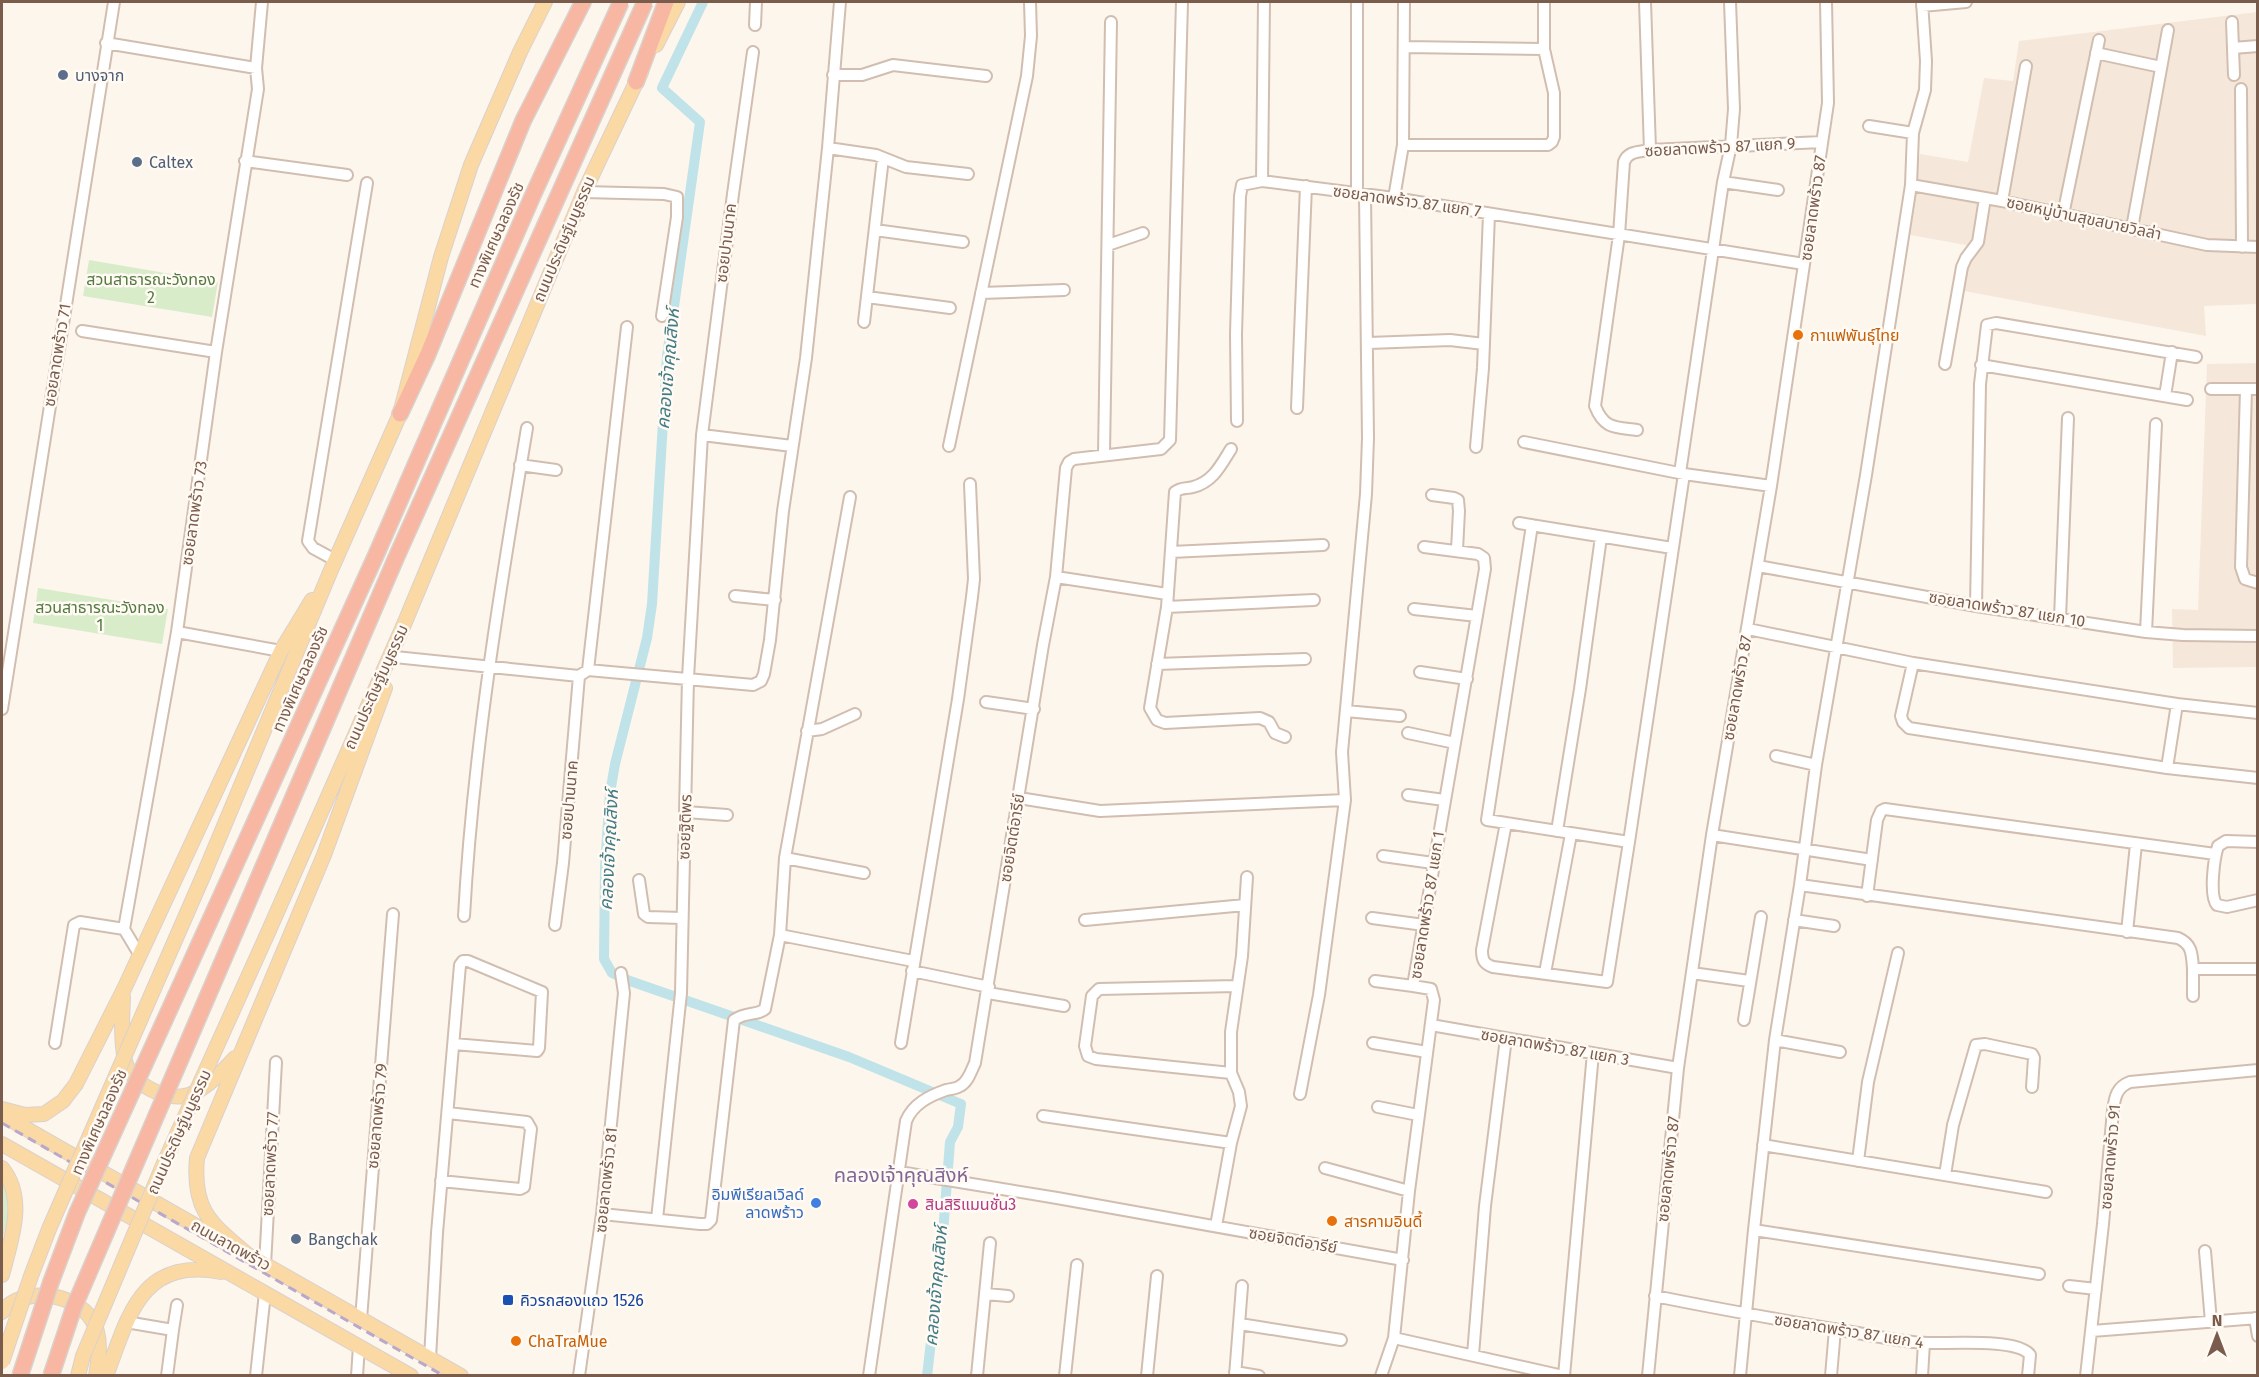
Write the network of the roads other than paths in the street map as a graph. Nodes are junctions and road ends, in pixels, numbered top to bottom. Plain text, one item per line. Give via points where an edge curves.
1 (114, 2) edge
2 (262, 2) edge
3 (545, 2) edge
4 (583, 2) edge
5 (621, 2) edge
6 (645, 2) edge
7 (666, 2) edge
8 (678, 2) edge
9 (756, 2) edge
10 (840, 2) edge
11 (1030, 2) edge
12 (1182, 2) edge
13 (1264, 2) edge
14 (1357, 2) edge
15 (1404, 2) edge
16 (1544, 2) edge
17 (1645, 2) edge
18 (1730, 2) edge
19 (1826, 2) edge
20 (1966, 2) edge
21 (1922, 4) edge
22 (1111, 22) dead end
23 (2232, 22) dead end
24 (754, 25) dead end
25 (2168, 30) dead end
26 (2099, 40) dead end
27 (106, 43) junction
28 (2258, 45) edge
29 (1404, 47) junction
30 (2233, 48) junction
31 (1544, 49) junction
32 (753, 52) dead end
33 (2096, 53) junction
34 (2026, 66) dead end
35 (256, 68) junction
36 (2161, 68) junction
37 (834, 75) junction
38 (2234, 75) dead end
39 (986, 76) dead end
40 (636, 82) junction
41 (2241, 89) dead end
42 (1869, 126) dead end
43 (1913, 133) junction
44 (1822, 142) junction
45 (1403, 145) junction
46 (1731, 145) junction
47 (828, 148) junction
48 (1650, 150) junction
49 (883, 158) junction
50 (245, 161) junction
51 (968, 174) dead end
52 (347, 175) dead end
53 (1262, 181) junction
54 (1723, 182) junction
55 (367, 183) dead end
56 (1911, 185) junction
57 (1306, 186) junction
58 (1779, 190) dead end
59 (584, 192) junction
60 (1361, 194) junction
61 (1394, 198) junction
62 (1985, 198) junction
63 (2002, 201) junction
64 (1489, 213) junction
65 (2064, 214) junction
66 (2132, 228) junction
67 (875, 230) junction
68 (1143, 233) dead end
69 (1619, 235) junction
70 (963, 242) dead end
71 (1108, 245) junction
72 (2242, 247) junction
73 (2258, 247) edge
74 (1714, 250) junction
75 (1804, 264) junction
76 (1064, 290) dead end
77 (981, 293) junction
78 (867, 297) junction
79 (950, 308) dead end
80 (662, 316) dead end
81 (864, 322) dead end
82 (627, 327) dead end
83 (82, 331) dead end
84 (1369, 343) junction
85 (1484, 344) junction
86 (216, 352) junction
87 (2172, 352) junction
88 (2196, 357) dead end
89 (1944, 364) dead end
90 (1981, 365) junction
91 (2211, 389) dead end
92 (2252, 389) edge
93 (2165, 396) junction
94 (2187, 400) dead end
95 (1297, 408) dead end
96 (400, 414) junction
97 (2068, 418) dead end
98 (1237, 421) dead end
99 (2156, 424) dead end
100 (526, 428) dead end
101 (1637, 430) dead end
102 (702, 435) junction
103 (1524, 442) dead end
104 (792, 446) junction
105 (949, 446) dead end
106 (1476, 447) dead end
107 (1231, 449) dead end
108 (1104, 454) junction
109 (520, 465) junction
110 (556, 470) dead end
111 (1682, 474) junction
112 (970, 484) dead end
113 (1771, 486) junction
114 (1432, 495) dead end
115 (849, 497) dead end
116 (1520, 523) dead end
117 (1532, 525) junction
118 (1601, 537) junction
119 (1323, 545) dead end
120 (1424, 548) dead end
121 (1672, 548) junction
122 (1456, 550) junction
123 (1172, 552) junction
124 (333, 565) junction
125 (1758, 566) junction
126 (1056, 577) junction
127 (1848, 581) junction
128 (2258, 583) edge
129 (1167, 594) junction
130 (735, 596) dead end
131 (775, 600) junction
132 (1314, 600) dead end
133 (1976, 606) junction
134 (1167, 607) junction
135 (1414, 609) dead end
136 (1477, 616) junction
137 (2060, 618) junction
138 (405, 622) junction
139 (1748, 629) junction
140 (177, 632) junction
141 (2146, 632) junction
142 (2258, 636) edge
143 (1837, 647) junction
144 (281, 651) junction
145 (395, 657) junction
146 (1305, 659) dead end
147 (1913, 663) junction
148 (1157, 664) junction
149 (490, 665) junction
150 (1420, 672) dead end
151 (584, 673) junction
152 (688, 678) junction
153 (1467, 679) junction
154 (986, 702) dead end
155 (2177, 704) junction
156 (2, 709) edge
157 (1034, 709) junction
158 (1346, 711) junction
159 (2258, 713) edge
160 (855, 714) dead end
161 (1400, 716) dead end
162 (807, 731) junction
163 (1408, 733) dead end
164 (1285, 737) dead end
165 (1455, 743) junction
166 (1776, 756) dead end
167 (1816, 765) junction
168 (2167, 768) junction
169 (2258, 778) edge
170 (1408, 795) dead end
171 (1019, 798) junction
172 (1345, 800) junction
173 (1444, 800) junction
174 (686, 812) junction
175 (727, 815) dead end
176 (1506, 823) junction
177 (1557, 831) junction
178 (1571, 834) junction
179 (1712, 835) junction
180 (1629, 842) junction
181 (2258, 842) edge
182 (2136, 844) junction
183 (1805, 850) junction
184 (2215, 854) junction
185 (1383, 856) dead end
186 (785, 858) junction
187 (1872, 860) junction
188 (1433, 863) junction
189 (864, 873) dead end
190 (1247, 877) dead end
191 (639, 880) dead end
192 (1800, 885) junction
193 (1867, 896) junction
194 (2258, 900) edge
195 (1245, 905) junction
196 (393, 914) dead end
197 (464, 916) dead end
198 (1761, 917) dead end
199 (682, 918) junction
200 (1372, 918) dead end
201 (1085, 920) dead end
202 (1794, 920) junction
203 (555, 925) dead end
204 (1424, 925) junction
205 (1834, 926) dead end
206 (124, 929) junction
207 (2127, 932) junction
208 (780, 934) junction
209 (1898, 953) dead end
210 (139, 954) junction
211 (913, 966) junction
212 (2193, 969) junction
213 (2258, 969) edge
214 (1692, 972) junction
215 (1545, 973) junction
216 (622, 978) dead end
217 (1375, 981) dead end
218 (1749, 981) junction
219 (1236, 986) junction
220 (1413, 986) junction
221 (124, 989) junction
222 (988, 990) junction
223 (2193, 996) dead end
224 (1064, 1006) dead end
225 (1744, 1020) dead end
226 (1431, 1025) junction
227 (1506, 1038) junction
228 (1775, 1040) junction
229 (55, 1043) dead end
230 (901, 1043) dead end
231 (454, 1044) junction
232 (1373, 1044) dead end
233 (243, 1050) junction
234 (1427, 1052) junction
235 (1840, 1052) dead end
236 (1593, 1053) junction
237 (276, 1062) dead end
238 (1678, 1068) junction
239 (2258, 1070) edge
240 (1231, 1073) junction
241 (2032, 1087) dead end
242 (1300, 1094) dead end
243 (1378, 1107) dead end
244 (2, 1109) edge
245 (448, 1113) junction
246 (2, 1114) edge
247 (1418, 1115) junction
248 (1043, 1116) dead end
249 (1231, 1143) junction
250 (2, 1144) edge
251 (1763, 1145) junction
252 (1858, 1161) junction
253 (2, 1168) edge
254 (1325, 1168) dead end
255 (899, 1172) junction
256 (1945, 1175) junction
257 (108, 1176) junction
258 (441, 1181) junction
259 (1409, 1191) junction
260 (2046, 1192) dead end
261 (140, 1194) junction
262 (97, 1198) junction
263 (603, 1214) junction
264 (128, 1216) junction
265 (657, 1219) junction
266 (1216, 1226) junction
267 (1754, 1230) junction
268 (990, 1243) dead end
269 (2205, 1251) dead end
270 (249, 1256) junction
271 (1403, 1260) junction
272 (265, 1265) junction
273 (1077, 1265) dead end
274 (232, 1274) junction
275 (2038, 1274) dead end
276 (2, 1275) edge
277 (1158, 1276) dead end
278 (1242, 1286) dead end
279 (2068, 1286) dead end
280 (2096, 1289) junction
281 (265, 1293) junction
282 (986, 1294) junction
283 (1008, 1296) dead end
284 (1655, 1296) junction
285 (177, 1305) dead end
286 (2, 1312) edge
287 (1745, 1314) junction
288 (2256, 1318) edge
289 (361, 1319) junction
290 (2211, 1322) junction
291 (126, 1323) junction
292 (1240, 1324) junction
293 (1835, 1329) junction
294 (173, 1330) junction
295 (2091, 1331) junction
296 (2258, 1336) edge
297 (1394, 1338) junction
298 (1341, 1340) dead end
299 (1924, 1343) junction
300 (359, 1346) junction
301 (1473, 1355) junction
302 (430, 1358) junction
303 (2, 1362) edge
304 (2029, 1371) edge
305 (1235, 1374) edge
306 (20, 1376) edge
307 (51, 1376) edge
308 (78, 1376) edge
309 (96, 1376) edge
310 (106, 1376) edge
311 (167, 1376) edge
312 (256, 1376) edge
313 (357, 1376) edge
314 (411, 1376) edge
315 (461, 1376) edge
316 (579, 1376) edge
317 (869, 1376) edge
318 (977, 1376) edge
319 (1065, 1376) edge
320 (1147, 1376) edge
321 (1259, 1376) edge
322 (1381, 1376) edge
323 (1563, 1376) edge
324 (1647, 1376) edge
325 (1740, 1376) edge
326 (1831, 1376) edge
327 (1922, 1376) edge
328 (2086, 1376) edge

1 - 27 street, ซอยลาดพร้าว 71
2 - 35 street, ซอยลาดพร้าว 73
3 - 96 main road via 471,165 441,256
4 - 96 highway via 523,121
5 - 306 highway, ทางพิเศษฉลองรัช, bridge via 376,555 77,1213
6 - 307 highway, bridge via 263,862 74,1307
7 - 40 highway
8 - 40 main road, ถนนประดิษฐ์มนูธรรม
9 - 24 street
10 - 37 street
11 - 77 street via 1027,76
12 - 108 street via 1170,440 1161,449
13 - 53 street
14 - 60 street
15 - 29 street
16 - 31 street
17 - 48 street
18 - 46 street via 1734,109
19 - 44 street, ซอยลาดพร้าว 87 via 1828,103
20 - 21 street
21 - 43 street via 1925,90
22 - 71 street
23 - 30 street
25 - 36 street
26 - 33 street
27 - 35 street
27 - 156 street, ซอยลาดพร้าว 71
28 - 30 street
29 - 31 street
29 - 45 street
30 - 38 street
31 - 45 street via 1554,93 1554,137 1548,145
32 - 102 street, ซอยปานนาค
33 - 36 street
33 - 65 street
34 - 63 street
35 - 50 street, ซอยลาดพร้าว 73 via 258,89
36 - 66 street
37 - 39 street via 862,75 893,65
37 - 47 street
40 - 59 main road, ถนนประดิษฐ์มนูธรรม
41 - 72 street
42 - 43 street
43 - 56 street
44 - 46 street, ซอยลาดพร้าว 87 แยก 9
44 - 75 street, ซอยลาดพร้าว 87
45 - 61 street
46 - 48 street, ซอยลาดพร้าว 87 แยก 9
46 - 54 street
47 - 49 street
47 - 104 street via 807,358
48 - 69 street, ซอยลาดพร้าว 87 แยก 9 via 1626,156
49 - 51 street via 906,167
49 - 67 street
50 - 52 street
50 - 86 street, ซอยลาดพร้าว 73
53 - 57 street, ซอยลาดพร้าว 87 แยก 7
53 - 98 street via 1242,185 1240,189
54 - 58 street
54 - 74 street
55 - 124 street via 308,540
56 - 62 street, ซอยหมู่บ้านสุขสบายวิลล่า
56 - 127 street
57 - 60 street, ซอยลาดพร้าว 87 แยก 7
57 - 95 street
59 - 80 street via 677,197
59 - 138 main road, ถนนประดิษฐ์มนูธรรม
60 - 61 street, ซอยลาดพร้าว 87 แยก 7
60 - 84 street
61 - 64 street, ซอยลาดพร้าว 87 แยก 7
62 - 63 street, ซอยหมู่บ้านสุขสบายวิลล่า
62 - 89 street via 1978,242 1962,267
63 - 65 street, ซอยหมู่บ้านสุขสบายวิลล่า
64 - 69 street, ซอยลาดพร้าว 87 แยก 7
64 - 85 street
65 - 66 street, ซอยหมู่บ้านสุขสบายวิลล่า
66 - 72 street, ซอยหมู่บ้านสุขสบายวิลล่า via 2207,245
67 - 70 street
67 - 78 street
68 - 71 street
69 - 74 street, ซอยลาดพร้าว 87 แยก 7
69 - 101 street via 1594,406 1604,423
71 - 108 street
72 - 73 street, ซอยหมู่บ้านสุขสบายวิลล่า
74 - 75 street, ซอยลาดพร้าว 87 แยก 7
74 - 111 street
75 - 113 street, ซอยลาดพร้าว 87
76 - 77 street
77 - 105 street
78 - 79 street
78 - 81 street
82 - 151 street, ซอยปานนาค
83 - 86 street
84 - 85 street via 1450,340
84 - 158 street via 1366,494
85 - 106 street
86 - 140 street, ซอยลาดพร้าว 73
87 - 88 street
87 - 90 street via 1991,323 1985,329
87 - 93 street
90 - 93 street
90 - 133 street
91 - 92 street
92 - 128 street via 2241,567 2245,579
93 - 94 street
96 - 124 main road
97 - 137 street
99 - 141 street
100 - 109 street
102 - 104 street
102 - 152 street, ซอยฐิติพร
103 - 111 street
104 - 131 street
107 - 123 street via 1213,477 1201,485 1175,492
108 - 126 street, ซอยจิตต์อารีย์ via 1074,459 1066,468
109 - 110 street
109 - 149 street
111 - 113 street
111 - 121 street
112 - 211 street via 972,597
113 - 125 street, ซอยลาดพร้าว 87
114 - 122 street via 1458,500
115 - 162 street
116 - 117 street
117 - 118 street
117 - 176 street via 1487,820
118 - 121 street
118 - 177 street
119 - 123 street
120 - 122 street, ซอยลาดพร้าว 87 แยก 1
121 - 180 street
122 - 136 street, ซอยลาดพร้าว 87 แยก 1 via 1484,558
123 - 129 street
124 - 144 main road
124 - 303 main road, bridge via 49,1229
125 - 127 street, ซอยลาดพร้าว 87 แยก 10
125 - 139 street, ซอยลาดพร้าว 87
126 - 129 street
126 - 157 street, ซอยจิตต์อารีย์
127 - 133 street, ซอยลาดพร้าว 87 แยก 10
127 - 143 street
129 - 134 street
130 - 131 street
131 - 152 street via 764,674 758,684
132 - 134 street
133 - 137 street, ซอยลาดพร้าว 87 แยก 10
134 - 148 street
135 - 136 street
136 - 153 street, ซอยลาดพร้าว 87 แยก 1
137 - 141 street, ซอยลาดพร้าว 87 แยก 10
138 - 145 main road
138 - 308 main road, ถนนประดิษฐ์มนูธรรม, bridge via 164,1163
139 - 143 street
139 - 179 street, ซอยลาดพร้าว 87
140 - 144 street
140 - 206 street, ซอยลาดพร้าว 73
141 - 142 street, ซอยลาดพร้าว 87 แยก 10
143 - 147 street
143 - 167 street
144 - 210 main road
145 - 149 street
145 - 233 main road via 324,855
146 - 148 street
147 - 155 street
147 - 168 street via 1901,716 1909,728
148 - 164 street via 1150,708 1157,720 1165,723 1260,718
149 - 151 street
149 - 197 street
150 - 153 street
151 - 152 street
151 - 203 street, ซอยปานนาค
152 - 174 street, ซอยฐิติพร
153 - 165 street, ซอยลาดพร้าว 87 แยก 1
154 - 157 street
155 - 159 street
155 - 168 street
157 - 171 street, ซอยจิตต์อารีย์
158 - 161 street
158 - 172 street via 1342,752
160 - 162 street via 822,729
162 - 186 street
163 - 165 street
165 - 173 street, ซอยลาดพร้าว 87 แยก 1
166 - 167 street
167 - 183 street
168 - 169 street
170 - 173 street
171 - 172 street via 1100,811
171 - 222 street, ซอยจิตต์อารีย์
172 - 242 street via 1319,995
173 - 188 street, ซอยลาดพร้าว 87 แยก 1
174 - 175 street
174 - 199 street, ซอยฐิติพร
176 - 177 street
176 - 215 street via 1482,958 1493,967
177 - 178 street
178 - 180 street
178 - 215 street
179 - 183 street
179 - 214 street, ซอยลาดพร้าว 87
180 - 215 street via 1606,982
181 - 184 street via 2226,841
182 - 184 street
182 - 187 street via 1885,809 1877,820
182 - 207 street
183 - 187 street
183 - 192 street
184 - 194 street via 2214,902 2226,907
185 - 188 street
186 - 189 street
186 - 208 street
187 - 193 street
188 - 204 street, ซอยลาดพร้าว 87 แยก 1
190 - 195 street
191 - 199 street via 644,914
192 - 193 street
192 - 202 street
193 - 207 street
195 - 201 street
195 - 219 street
196 - 289 street, ซอยลาดพร้าว 79
198 - 218 street
199 - 265 street, ซอยฐิติพร via 681,997
200 - 204 street
202 - 205 street
202 - 228 street
204 - 220 street, ซอยลาดพร้าว 87 แยก 1
206 - 210 street
206 - 229 street via 80,922 74,925
207 - 212 street via 2184,941 2192,952
208 - 211 street
208 - 265 street via 765,1010 738,1017 711,1220 699,1224
209 - 252 street via 1868,1082
210 - 221 main road
211 - 222 street
211 - 230 street
212 - 213 street
212 - 223 street
214 - 218 street
214 - 238 street, ซอยลาดพร้าว 87
216 - 263 street, ซอยลาดพร้าว 81 via 619,1056
217 - 220 street
218 - 225 street
219 - 240 street
219 - 240 street via 1099,989 1092,996 1085,1046 1088,1056 1096,1059
220 - 226 street, ซอยลาดพร้าว 87 แยก 1 via 1431,989 1433,993
221 - 233 main road via 121,1023 126,1062 133,1076 148,1089 167,1095 188,1095 217,1077
221 - 244 main road via 76,1084 63,1101 44,1114 25,1115
222 - 224 street
222 - 255 street, ซอยจิตต์อารีย์ via 972,1069 959,1087 933,1095 909,1114
226 - 227 street, ซอยลาดพร้าว 87 แยก 3
226 - 234 street, ซอยลาดพร้าว 87 แยก 1
227 - 236 street, ซอยลาดพร้าว 87 แยก 3
227 - 301 street via 1485,1206
228 - 235 street
228 - 251 street
231 - 231 street via 537,1051 541,990 463,961
231 - 245 street
232 - 234 street
233 - 270 main road via 197,1158 195,1178 203,1211
234 - 247 street, ซอยลาดพร้าว 87 แยก 1
236 - 238 street, ซอยลาดพร้าว 87 แยก 3
236 - 323 street
237 - 272 street, ซอยลาดพร้าว 77
238 - 284 street, ซอยลาดพร้าว 87
239 - 280 street, ซอยลาดพร้าว 91 via 2130,1082 2120,1087 2113,1110
240 - 249 street via 1240,1106
241 - 256 street via 2032,1054 1976,1045 1953,1125
243 - 247 street
245 - 258 street
245 - 258 street via 527,1122 531,1129 524,1187
246 - 257 main road, ถนนลาดพร้าว
247 - 259 street, ซอยลาดพร้าว 87 แยก 1
248 - 249 street
249 - 266 street
250 - 262 main road, ถนนลาดพร้าว
251 - 252 street
251 - 267 street
252 - 256 street
253 - 276 main road via 16,1208
254 - 259 street
255 - 266 street, ซอยจิตต์อารีย์
255 - 317 street, ซอยจิตต์อารีย์
256 - 260 street
257 - 261 main road, ถนนลาดพร้าว
257 - 262 main road
258 - 302 street
259 - 271 street, ซอยลาดพร้าว 87 แยก 1
261 - 264 main road
261 - 270 main road, ถนนลาดพร้าว
262 - 264 main road, ถนนลาดพร้าว
263 - 265 street
263 - 316 street, ซอยลาดพร้าว 81
264 - 274 main road, ถนนลาดพร้าว
266 - 271 street, ซอยจิตต์อารีย์
267 - 275 street
267 - 287 street
268 - 282 street
269 - 290 street
270 - 272 main road, ถนนลาดพร้าว
271 - 297 street, ซอยลาดพร้าว 87 แยก 1
272 - 289 main road, ถนนลาดพร้าว
273 - 319 street
274 - 281 main road, ถนนลาดพร้าว
274 - 291 main road via 198,1269 173,1272 145,1291
277 - 320 street
278 - 292 street
279 - 280 street
280 - 295 street, ซอยลาดพร้าว 91
281 - 300 main road, ถนนลาดพร้าว
281 - 312 street
282 - 283 street
282 - 318 street
284 - 287 street, ซอยลาดพร้าว 87 แยก 4
284 - 324 street, ซอยลาดพร้าว 87
285 - 294 street
286 - 309 main road via 23,1296 54,1297 80,1306 93,1320 97,1335
287 - 293 street, ซอยลาดพร้าว 87 แยก 4
287 - 325 street
288 - 290 street
288 - 296 street
289 - 302 main road, ถนนลาดพร้าว
290 - 295 street
291 - 294 street
291 - 310 main road
292 - 298 street
292 - 305 street
293 - 299 street, ซอยลาดพร้าว 87 แยก 4
293 - 326 street
294 - 311 street
295 - 328 street, ซอยลาดพร้าว 91
297 - 301 street
297 - 322 street, ซอยลาดพร้าว 87 แยก 1
299 - 304 street, ซอยลาดพร้าว 87 แยก 4 via 2015,1347 2030,1355
299 - 327 street
300 - 313 street
300 - 314 main road, ถนนลาดพร้าว
301 - 323 street
302 - 315 main road, ถนนลาดพร้าว
305 - 321 street

